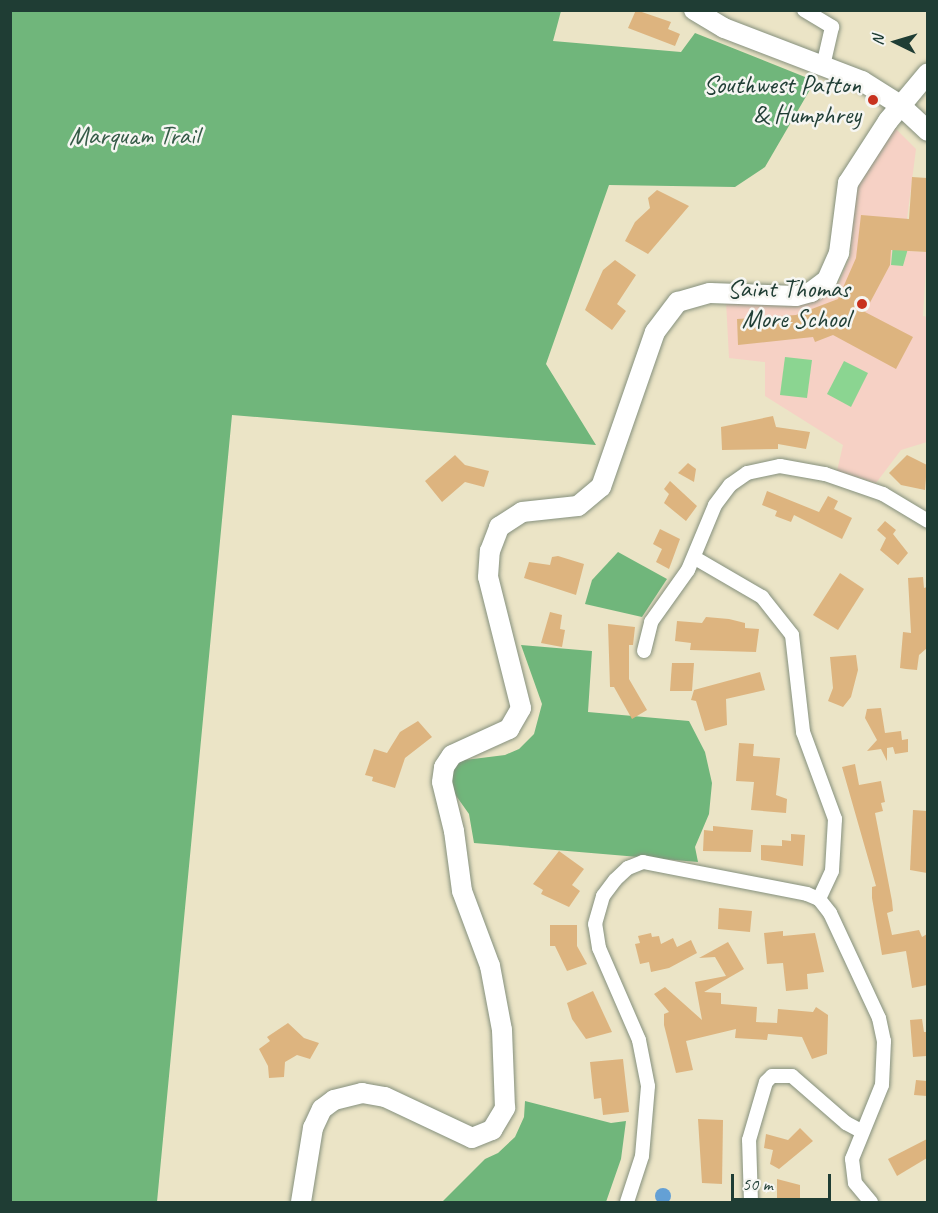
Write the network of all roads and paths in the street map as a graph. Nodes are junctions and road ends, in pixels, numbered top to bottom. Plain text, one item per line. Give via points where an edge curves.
1 (694, 10) edge
2 (804, 10) edge
3 (823, 65) junction
4 (927, 74) edge
5 (905, 110) junction
6 (927, 131) edge
7 (927, 521) edge
8 (695, 558) junction
9 (644, 651) dead end
10 (819, 899) junction
11 (861, 1131) junction
12 (301, 1203) edge
13 (627, 1203) edge
14 (751, 1203) edge
15 (871, 1203) edge

1 - 3 main road via 724,28
2 - 3 street via 832,27
3 - 5 main road via 871,86
4 - 5 main road
5 - 6 main road
5 - 12 main road via 848,183 839,253 827,280 811,292 796,296 710,293 678,302 655,332 601,488 578,506 522,512 499,527 490,551 488,576 521,708 509,729 452,755 444,767 442,782 462,891 490,966 502,1030 505,1108 492,1130 472,1138 374,1094 334,1100 322,1109 313,1128
7 - 8 street via 903,504 850,481 807,470 768,466 747,472 730,485 711,514
8 - 9 street via 651,622
8 - 10 street via 762,597 792,635 803,732 835,819 832,871
10 - 11 street via 838,928 879,1018 884,1041 882,1085
10 - 13 street via 643,862 628,868 603,896 596,914 597,940 631,1017 648,1086 641,1162
11 - 14 street via 846,1123 792,1076 772,1076 766,1082 749,1140
11 - 15 street via 852,1167 859,1191

